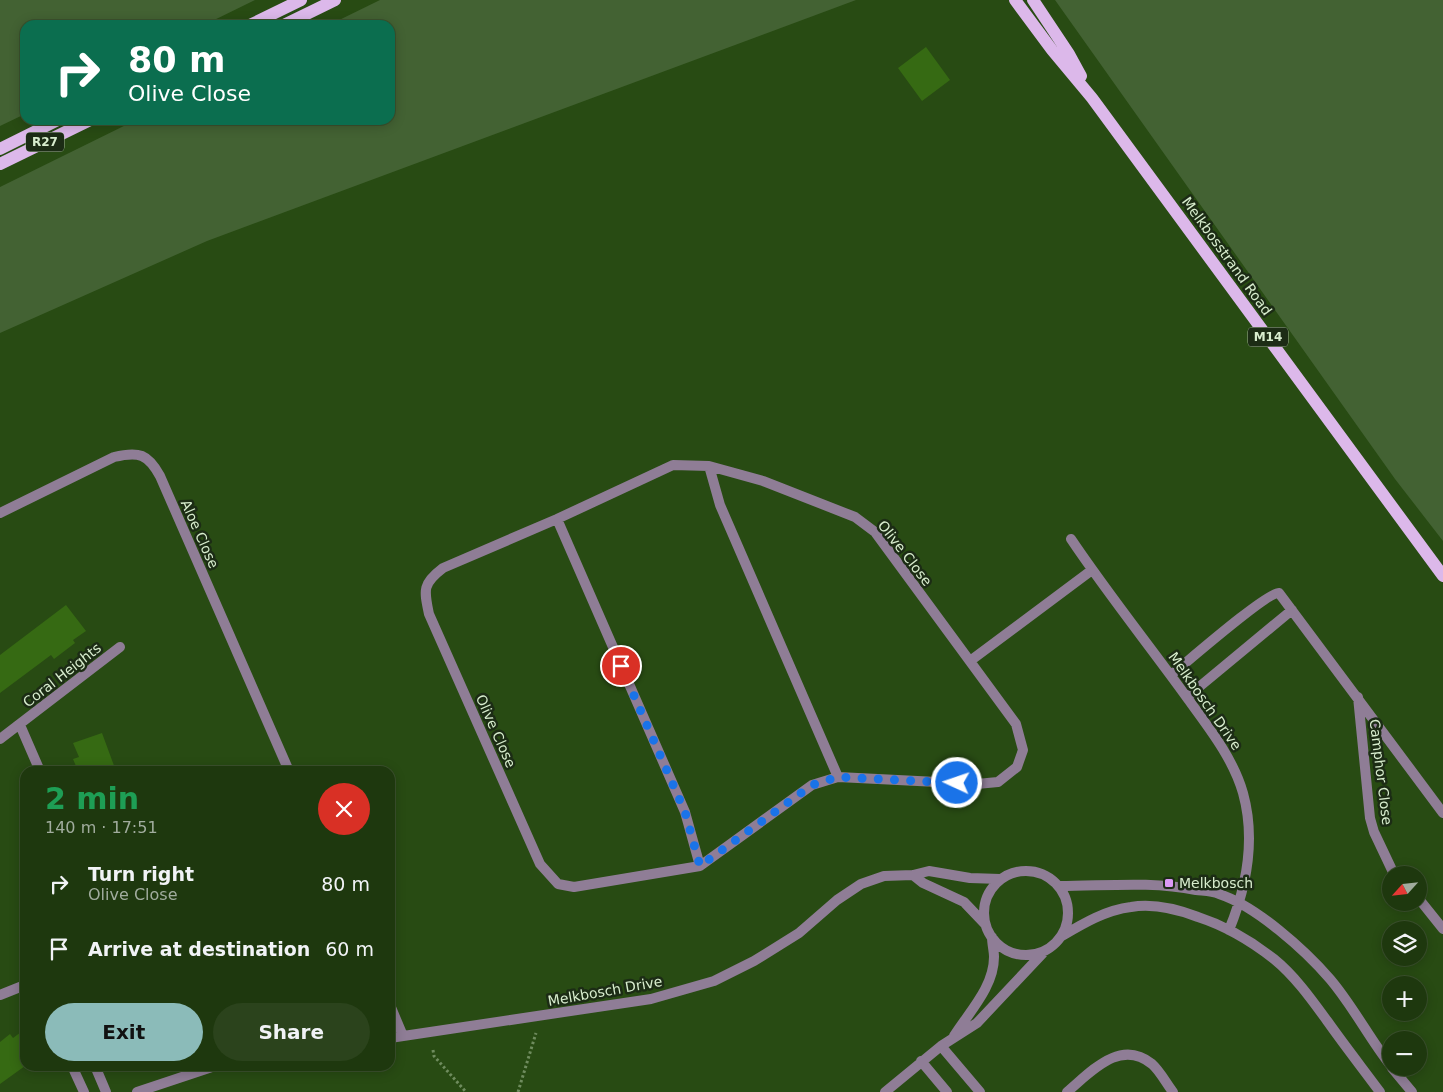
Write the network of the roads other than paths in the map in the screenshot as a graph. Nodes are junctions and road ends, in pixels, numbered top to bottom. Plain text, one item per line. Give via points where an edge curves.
1 (301, 0) edge
2 (335, 0) edge
3 (1015, 0) edge
4 (1033, 0) edge
5 (260, 20) edge
6 (294, 20) edge
7 (1092, 98) junction
8 (48, 125) edge
9 (80, 125) edge
10 (0, 149) edge
11 (0, 164) edge
12 (708, 466) junction
13 (0, 513) edge
14 (556, 519) junction
15 (1071, 539) dead end
16 (1092, 570) junction
17 (1443, 576) edge
18 (1292, 610) junction
19 (120, 647) dead end
20 (970, 661) junction
21 (1171, 675) junction
22 (1358, 696) junction
23 (1187, 697) junction
24 (20, 724) junction
25 (0, 739) edge
26 (38, 766) edge
27 (286, 766) edge
28 (838, 777) junction
29 (1443, 813) edge
30 (700, 866) junction
31 (1390, 866) edge
32 (914, 875) junction
33 (1000, 879) junction
34 (1060, 886) junction
35 (1240, 903) junction
36 (1428, 910) edge
37 (985, 924) junction
38 (1443, 929) edge
39 (1229, 930) junction
40 (1062, 936) junction
41 (992, 938) junction
42 (1044, 952) junction
43 (20, 987) edge
44 (0, 995) edge
45 (395, 1017) edge
46 (403, 1036) junction
47 (395, 1037) edge
48 (953, 1037) junction
49 (941, 1046) junction
50 (1382, 1052) edge
51 (921, 1062) junction
52 (74, 1071) edge
53 (96, 1071) edge
54 (200, 1071) edge
55 (1399, 1076) edge
56 (84, 1092) edge
57 (106, 1092) edge
58 (137, 1092) edge
59 (885, 1092) edge
60 (947, 1092) edge
61 (980, 1092) edge
62 (1066, 1092) edge
63 (1173, 1092) edge
64 (1380, 1092) edge
65 (1412, 1092) edge

1 - 5 main road
2 - 6 main road
3 - 7 main road, Melkbosstrand Road / M14
4 - 7 main road, Melkbosstrand Road / M14 via 1069,54
7 - 17 main road, Melkbosstrand Road / M14
8 - 10 main road, R27
9 - 11 main road, R27
12 - 14 street, Olive Close via 673,466
12 - 20 street, Olive Close via 772,484 855,517 875,532
12 - 28 street via 720,505
13 - 27 street, Aloe Close via 114,457 140,455 152,463
14 - 30 street via 685,812
14 - 30 street, Olive Close via 443,568 432,577 424,592 429,614 540,864 558,884 574,887
15 - 16 street, Melkbosch Drive
16 - 20 street
16 - 21 street, Melkbosch Drive
18 - 21 street, Camphor Close via 1280,593 1273,594
18 - 22 street, Camphor Close
18 - 23 street
19 - 24 street, Coral Heights
20 - 28 street, Olive Close via 1016,724 1023,750 1017,768 998,782 976,784
21 - 23 street, Melkbosch Drive
22 - 29 street, Camphor Close
22 - 31 street, Camphor Close via 1370,818
23 - 35 street, Melkbosch Drive via 1225,752 1243,793 1248,821 1248,851 1247,876
24 - 25 street, Coral Heights
24 - 26 street, Coral Heights
28 - 30 street, Olive Close via 812,785
32 - 33 street, Melkbosch Drive via 929,871
32 - 37 street via 923,883 964,902
32 - 46 street, Melkbosch Drive via 884,876 861,884 754,962 714,981 651,999
33 - 34 street via 1024,870 1050,877
33 - 37 street via 986,899
34 - 35 street via 1180,887 1219,894
34 - 40 street via 1069,910 1068,924
35 - 39 street, Melkbosch Drive
35 - 50 street via 1306,953 1358,1016
36 - 38 street
37 - 41 street
39 - 40 street via 1189,913 1157,905 1131,907 1092,918
39 - 64 street via 1274,960 1291,976
40 - 42 street
41 - 42 street via 1015,954
41 - 48 street via 994,957 985,991
42 - 48 street via 977,1023
43 - 44 street
45 - 46 street
46 - 47 street, Melkbosch Drive
48 - 49 street
49 - 51 street
49 - 61 street
51 - 59 street
51 - 60 street
52 - 56 street
53 - 57 street
54 - 58 street
55 - 65 street
62 - 63 street via 1105,1061 1120,1054 1137,1055 1153,1065

